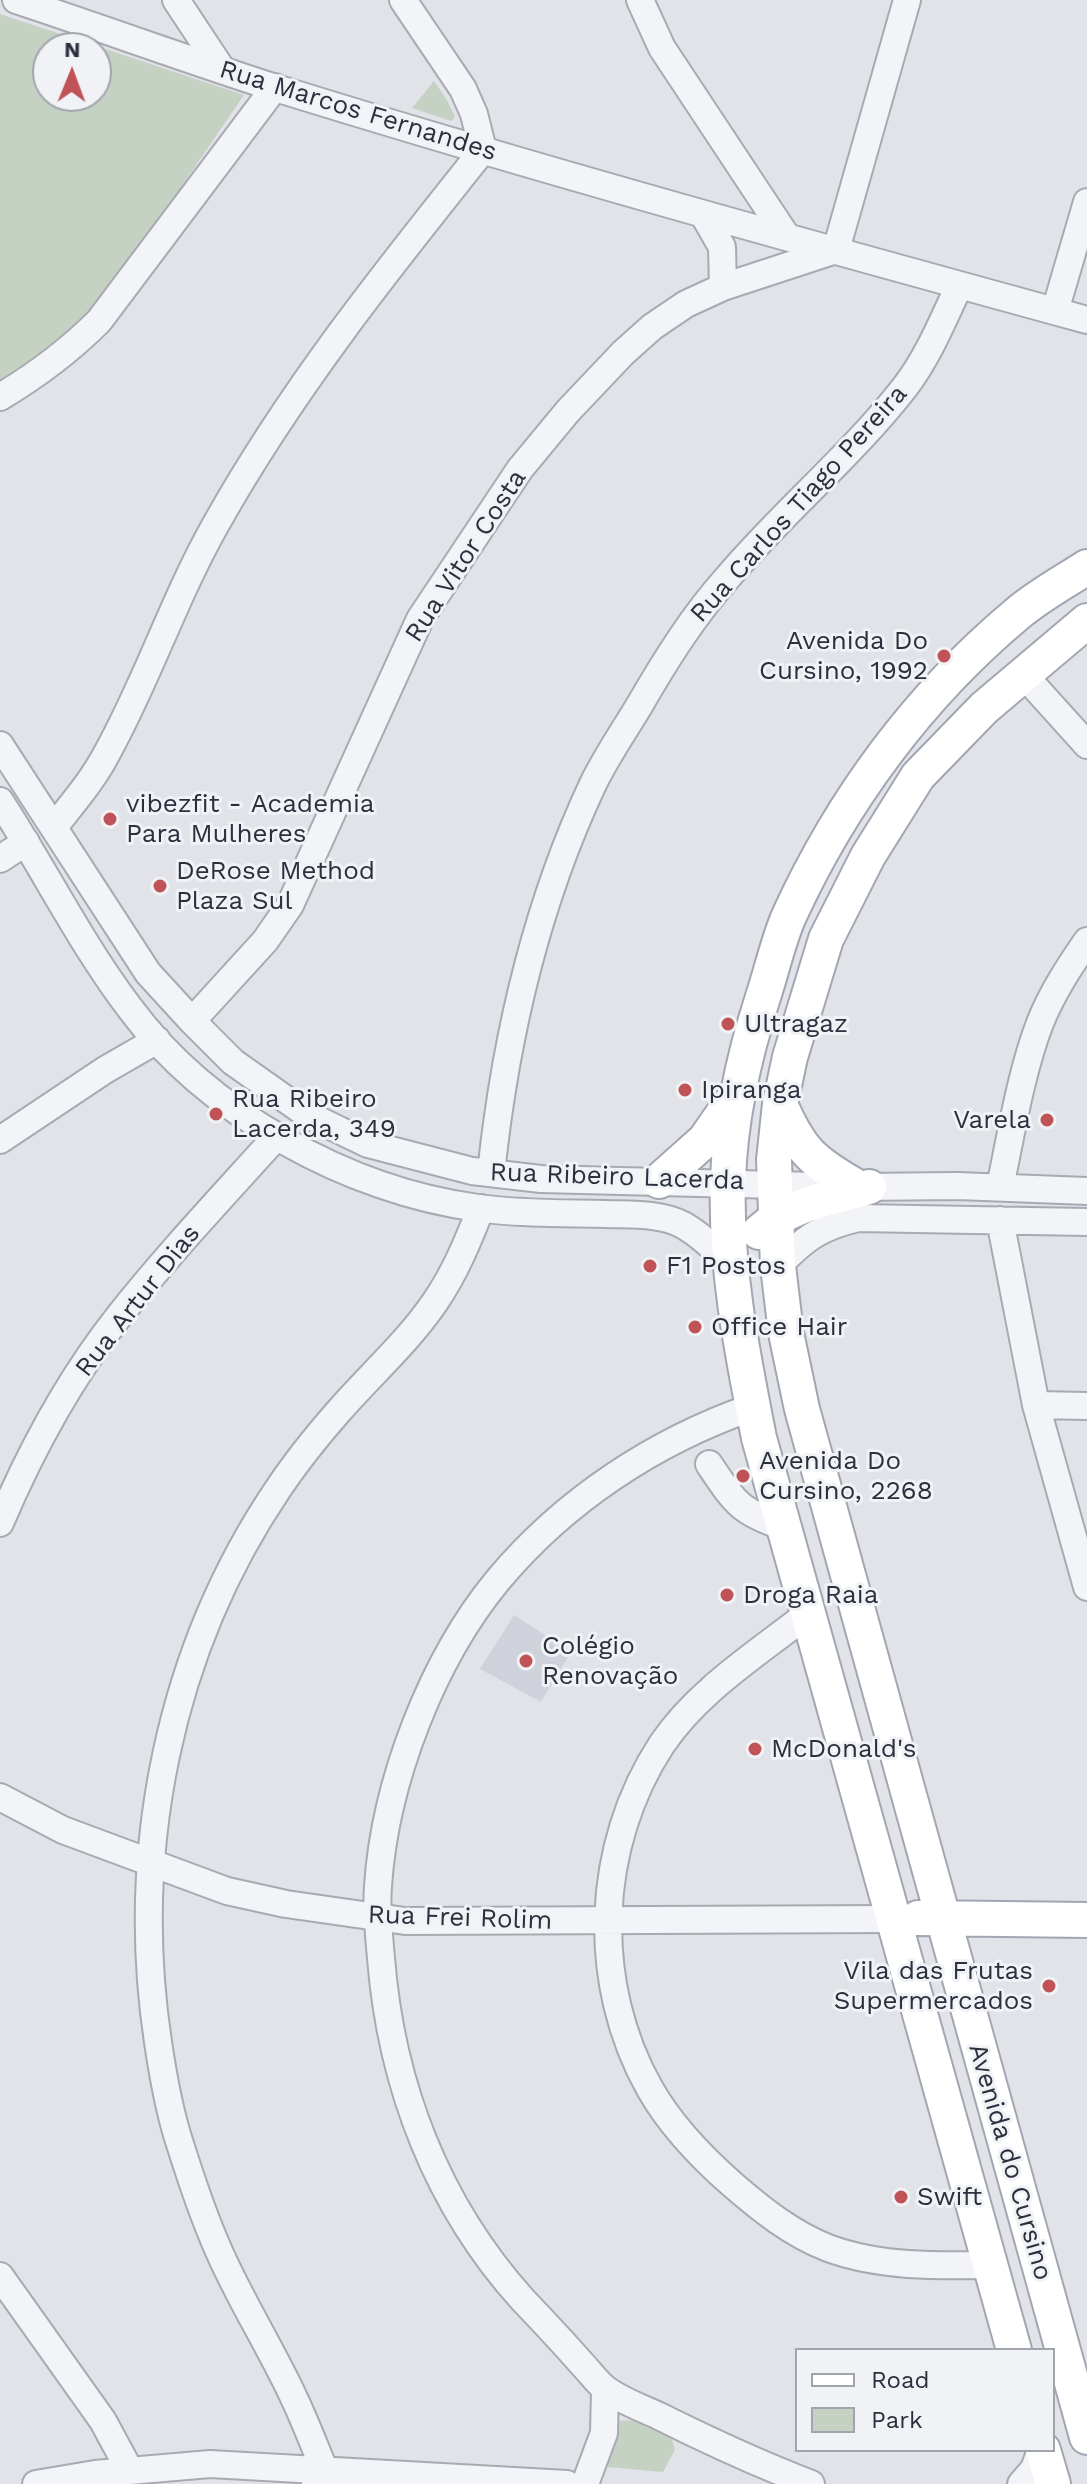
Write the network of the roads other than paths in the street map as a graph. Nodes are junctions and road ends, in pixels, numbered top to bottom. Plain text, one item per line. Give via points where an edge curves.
1 (16, 0) edge
2 (176, 0) edge
3 (403, 0) edge
4 (640, 0) edge
5 (907, 0) edge
6 (221, 68) junction
7 (275, 87) junction
8 (483, 150) junction
9 (1087, 202) edge
10 (703, 214) junction
11 (787, 237) junction
12 (836, 250) junction
13 (959, 286) junction
14 (723, 287) junction
15 (1055, 311) junction
16 (1087, 320) edge
17 (0, 397) edge
18 (1087, 567) edge
19 (1087, 621) edge
20 (1023, 674) junction
21 (0, 745) edge
22 (1087, 745) edge
23 (0, 801) edge
24 (54, 827) junction
25 (26, 842) junction
26 (0, 859) edge
27 (1087, 941) edge
28 (192, 1021) junction
29 (157, 1040) junction
30 (737, 1095) junction
31 (780, 1104) junction
32 (276, 1137) junction
33 (0, 1140) edge
34 (491, 1173) junction
35 (659, 1181) junction
36 (728, 1182) junction
37 (775, 1183) junction
38 (863, 1187) junction
39 (1000, 1187) junction
40 (1087, 1191) edge
41 (481, 1208) junction
42 (775, 1218) junction
43 (1000, 1220) junction
44 (1087, 1222) edge
45 (729, 1264) junction
46 (778, 1266) junction
47 (1036, 1405) junction
48 (1087, 1406) edge
49 (753, 1407) junction
50 (709, 1464) dead end
51 (0, 1523) edge
52 (786, 1528) junction
53 (1087, 1587) edge
54 (810, 1612) junction
55 (0, 1797) edge
56 (149, 1863) junction
57 (378, 1918) junction
58 (941, 1918) junction
59 (894, 1919) junction
60 (608, 1920) junction
61 (1087, 1920) edge
62 (990, 2265) junction
63 (0, 2276) edge
64 (1013, 2348) edge
65 (605, 2389) junction
66 (1087, 2437) edge
67 (1041, 2452) edge
68 (1043, 2452) edge
69 (130, 2471) junction
70 (320, 2476) edge
71 (36, 2484) edge
72 (567, 2484) edge
73 (585, 2484) edge
74 (811, 2484) edge
75 (1021, 2484) edge
76 (1053, 2484) edge

1 - 6 street, Rua Marcos Fernandes
2 - 6 street
3 - 8 street via 463,89
4 - 11 street via 670,62
5 - 12 street
6 - 7 street, Rua Marcos Fernandes
7 - 8 street, Rua Marcos Fernandes
7 - 17 street via 99,321 51,364
8 - 10 street, Rua Marcos Fernandes
8 - 24 street via 338,335 256,456 198,556 107,755
9 - 15 street
10 - 11 street, Rua Marcos Fernandes
10 - 14 street via 722,247
11 - 12 street, Rua Marcos Fernandes
12 - 13 street, Rua Marcos Fernandes
12 - 14 street, Rua Vitor Costa
13 - 15 street, Rua Marcos Fernandes
13 - 34 street, Rua Carlos Tiago Pereira via 907,384 727,577 671,652 594,782 548,896 519,1005
14 - 28 street, Rua Vitor Costa via 686,304 623,353 520,469 420,619 290,905 265,941
15 - 16 street, Rua Marcos Fernandes
18 - 30 main road, Avenida do Cursino via 1008,622 939,687 875,765 788,918
19 - 20 main road, Avenida do Cursino
20 - 22 street
20 - 31 main road, Avenida do Cursino via 918,776 868,856 826,939
21 - 24 street, Rua Ribeiro Lacerda
23 - 25 street, Rua Ribeiro Lacerda
24 - 28 street, Rua Ribeiro Lacerda via 148,973
25 - 26 street
25 - 29 street, Rua Ribeiro Lacerda via 94,957
27 - 39 street via 1039,1026
28 - 34 street, Rua Ribeiro Lacerda via 233,1062 308,1115 368,1144
29 - 32 street, Rua Ribeiro Lacerda via 186,1069
29 - 33 street
30 - 35 main road via 705,1140
30 - 36 main road, Avenida do Cursino
31 - 37 main road, Avenida do Cursino
31 - 38 main road via 805,1152 825,1169
32 - 41 street, Rua Ribeiro Lacerda via 404,1193
32 - 51 street, Rua Artur Dias via 118,1317 52,1417
34 - 35 street, Rua Ribeiro Lacerda
35 - 36 street, Rua Ribeiro Lacerda
36 - 37 street, Rua Ribeiro Lacerda
36 - 45 main road, Avenida do Cursino
37 - 38 street, Rua Ribeiro Lacerda
37 - 42 main road, Avenida do Cursino
38 - 39 street, Rua Ribeiro Lacerda
38 - 42 main road
39 - 40 street, Rua Ribeiro Lacerda
41 - 45 street, Rua Ribeiro Lacerda via 675,1221
41 - 56 street via 435,1302 278,1489 219,1594 177,1710
42 - 45 main road
42 - 46 main road, Avenida do Cursino
43 - 44 street
43 - 46 street via 858,1218 812,1233
43 - 47 street
45 - 49 main road, Avenida do Cursino
46 - 58 main road, Avenida do Cursino via 802,1409
47 - 48 street
47 - 53 street
49 - 52 main road, Avenida do Cursino
49 - 57 street via 707,1423 605,1482 561,1516 497,1581 438,1674 410,1737 386,1832
50 - 52 street via 734,1502
52 - 54 main road, Avenida do Cursino
54 - 59 main road, Avenida do Cursino
54 - 60 street via 695,1706 663,1743 635,1793 617,1844
55 - 56 street, Rua Frei Rolim via 63,1830
56 - 57 street, Rua Frei Rolim via 227,1891
56 - 70 street via 153,2008 179,2141 218,2250 294,2398
57 - 60 street, Rua Frei Rolim
57 - 65 street via 391,2037 412,2116 443,2186 494,2268
58 - 59 main road, Rua Frei Rolim
58 - 61 main road, Rua Frei Rolim
58 - 66 main road, Avenida do Cursino
59 - 60 street, Rua Frei Rolim
59 - 62 main road, Avenida do Cursino
60 - 62 street via 611,1965 631,2045 650,2089 708,2162 785,2226 831,2249 906,2263
62 - 64 main road, Avenida do Cursino
63 - 69 street via 103,2421
65 - 73 street via 604,2433
65 - 74 street
67 - 75 street
68 - 76 main road
69 - 70 street via 210,2464
69 - 71 street
70 - 72 street

